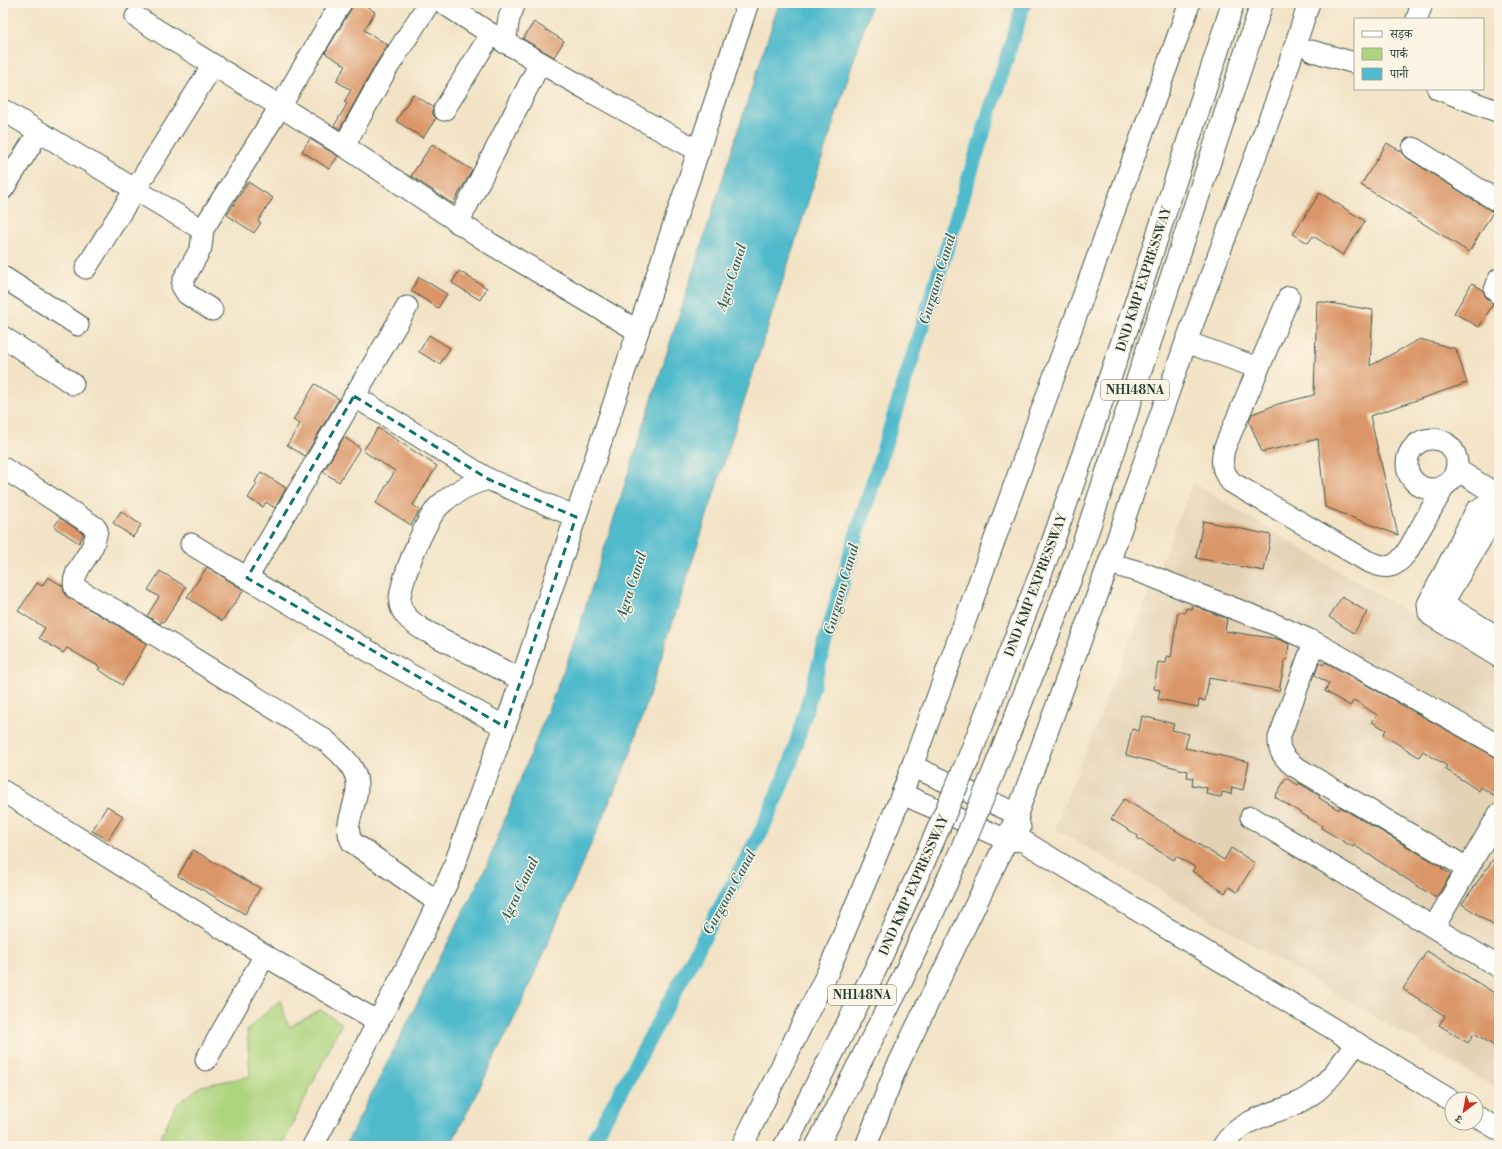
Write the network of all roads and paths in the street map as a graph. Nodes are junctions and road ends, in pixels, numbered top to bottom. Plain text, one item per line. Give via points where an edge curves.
1 (429, 3) edge
2 (443, 3) edge
3 (515, 3) edge
4 (748, 3) edge
5 (1189, 3) edge
6 (1233, 3) edge
7 (1262, 3) edge
8 (1308, 3) edge
9 (1422, 3) edge
10 (336, 5) edge
11 (136, 17) dead end
12 (1417, 18) edge
13 (498, 38) junction
14 (1312, 51) dead end
15 (540, 63) junction
16 (1354, 63) edge
17 (213, 65) junction
18 (1441, 90) edge
19 (280, 107) junction
20 (3, 110) edge
21 (444, 110) dead end
22 (1499, 112) edge
23 (39, 132) junction
24 (344, 146) junction
25 (1413, 148) dead end
26 (698, 151) junction
27 (3, 189) edge
28 (134, 189) junction
29 (1499, 202) edge
30 (458, 223) junction
31 (204, 229) junction
32 (86, 268) dead end
33 (3, 277) edge
34 (1499, 279) edge
35 (1499, 294) edge
36 (1288, 297) dead end
37 (407, 307) dead end
38 (212, 310) dead end
39 (78, 325) dead end
40 (638, 331) junction
41 (3, 337) edge
42 (1186, 342) junction
43 (1258, 368) junction
44 (73, 384) dead end
45 (354, 396) junction
46 (3, 468) edge
47 (488, 479) junction
48 (1496, 496) edge
49 (576, 517) junction
50 (191, 544) dead end
51 (1109, 563) junction
52 (247, 578) junction
53 (1499, 638) edge
54 (1314, 642) junction
55 (1499, 657) edge
56 (522, 680) junction
57 (505, 727) junction
58 (1499, 746) edge
59 (912, 766) junction
60 (3, 791) edge
61 (902, 794) junction
62 (1017, 814) junction
63 (1499, 814) edge
64 (1251, 817) dead end
65 (1015, 840) junction
66 (1468, 868) junction
67 (438, 902) junction
68 (1434, 927) junction
69 (265, 955) junction
70 (1499, 967) edge
71 (378, 1022) junction
72 (1357, 1043) junction
73 (206, 1060) dead end
74 (1444, 1096) edge
75 (1484, 1121) edge
76 (1499, 1130) edge
77 (313, 1146) edge
78 (742, 1146) edge
79 (785, 1146) edge
80 (818, 1146) edge
81 (866, 1146) edge
82 (1223, 1146) edge

1 - 24 street via 386,70
2 - 13 street
3 - 13 street
4 - 26 street
5 - 59 street
6 - 79 highway, DND KMP EXPRESSWAY / NH148NA, bridge via 1134,308 1051,547 968,760 875,970
7 - 80 highway, DND KMP EXPRESSWAY / NH148NA, bridge via 1079,557 960,853 900,984
8 - 42 street via 1282,85
9 - 12 street
10 - 19 street
11 - 17 street
13 - 15 street
13 - 21 street
14 - 16 street
15 - 26 street
15 - 30 street
17 - 19 street
17 - 28 street
18 - 22 street
19 - 24 street
19 - 31 street
20 - 23 street
23 - 27 street
23 - 28 street
24 - 30 street
25 - 29 street
26 - 40 street
28 - 31 street
28 - 32 street
30 - 40 street
31 - 38 street via 201,248 182,286 187,294
33 - 39 street
34 - 35 street via 1496,290
36 - 43 street
37 - 45 street
40 - 49 street
41 - 44 street
42 - 43 street
42 - 51 street
43 - 48 street via 1224,449 1222,466 1225,475 1231,482 1367,561 1381,567 1392,567 1400,562 1451,477
45 - 47 street
45 - 52 street
46 - 67 street via 97,530 93,546 76,574 75,588 120,612 325,740 343,755 356,777 357,789 348,828 352,842
47 - 49 street
47 - 56 street via 461,489 439,506 418,542 400,597 400,606 409,619 422,629
48 - 53 street via 1491,522 1445,599 1449,607
48 - 55 street via 1476,511 1427,609 1432,616
49 - 56 street
50 - 52 street
51 - 54 street via 1148,575
51 - 62 street
52 - 57 street
54 - 58 street
54 - 66 street via 1279,738 1280,752 1294,766
56 - 57 street
57 - 67 street via 451,874
59 - 61 street
59 - 62 street
60 - 69 street
61 - 65 street
61 - 78 street via 827,974
62 - 65 street
63 - 66 street
64 - 68 street
65 - 72 street
65 - 81 street via 895,1071
66 - 68 street
67 - 71 street
68 - 70 street
69 - 71 street
69 - 73 street
71 - 77 street
72 - 74 street
72 - 82 street via 1315,1093 1252,1120 1239,1128
75 - 76 street

